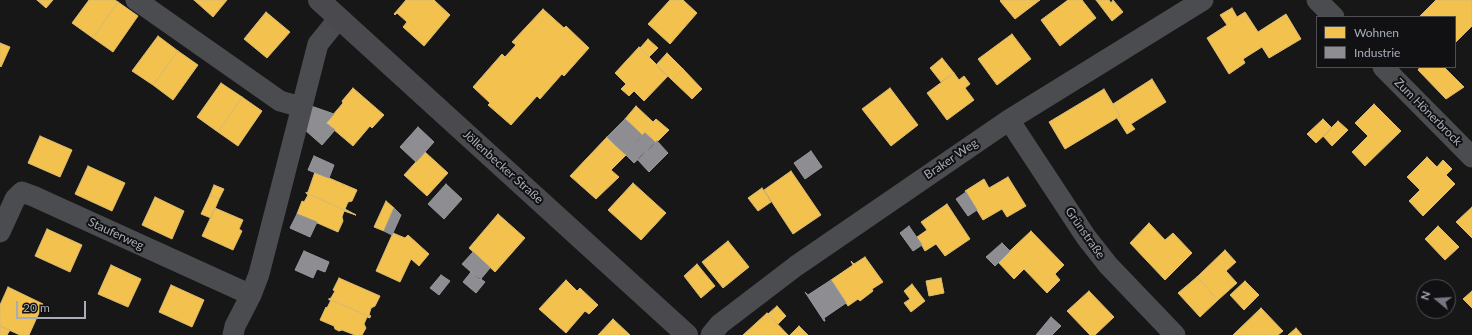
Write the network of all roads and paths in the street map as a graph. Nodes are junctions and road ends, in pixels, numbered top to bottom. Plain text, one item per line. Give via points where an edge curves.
1 (136, 0) edge
2 (319, 0) edge
3 (1203, 0) edge
4 (1317, 0) edge
5 (1333, 16) edge
6 (339, 18) junction
7 (1384, 68) edge
8 (301, 107) junction
9 (1009, 120) junction
10 (1472, 157) edge
11 (0, 232) edge
12 (251, 295) junction
13 (233, 335) edge
14 (687, 335) edge
15 (711, 335) edge
16 (1175, 335) edge

1 - 8 street via 280,101
2 - 6 main road, Jöllenbecker Straße
3 - 9 street, Braker Weg
4 - 5 street
6 - 8 street via 318,44
6 - 14 main road, Jöllenbecker Straße
7 - 10 street, Zum Hönerbrock
8 - 12 street via 259,274
9 - 15 street, Braker Weg via 796,266 720,324
9 - 16 street, Grünstraße via 1086,237 1108,265
11 - 12 street, Stauferweg via 15,199 22,192
12 - 13 street

